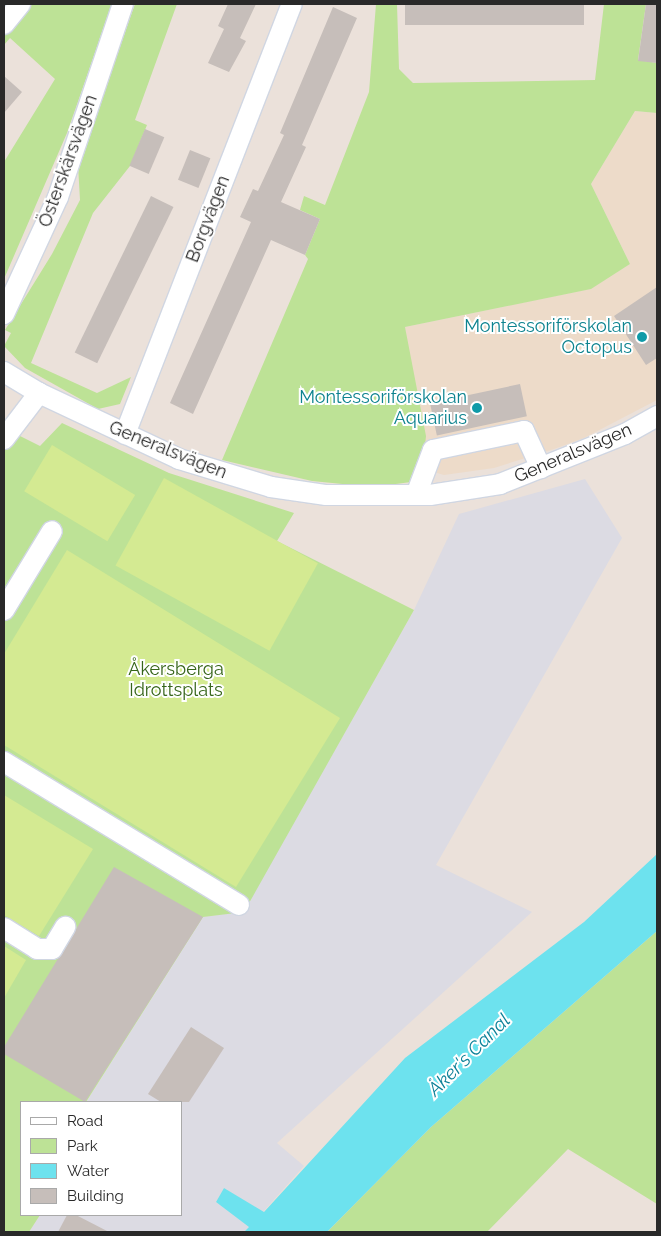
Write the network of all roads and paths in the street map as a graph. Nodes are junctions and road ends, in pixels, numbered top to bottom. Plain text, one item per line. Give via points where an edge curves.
1 (20, 4) edge
2 (123, 4) edge
3 (292, 4) edge
4 (4, 24) edge
5 (4, 314) edge
6 (4, 372) edge
7 (39, 393) junction
8 (657, 416) edge
9 (124, 434) junction
10 (4, 439) edge
11 (540, 468) junction
12 (416, 496) junction
13 (52, 531) dead end
14 (4, 610) edge
15 (4, 762) edge
16 (239, 905) dead end
17 (65, 927) dead end
18 (4, 928) edge

1 - 4 street
2 - 5 street, Österskärsvägen via 58,197
3 - 9 street, Borgvägen
6 - 7 street, Generalsvägen
7 - 9 street, Generalsvägen
7 - 10 street
8 - 11 street, Generalsvägen via 625,434
9 - 12 street, Generalsvägen via 206,468 271,487 326,495
11 - 12 street, Generalsvägen via 500,484
11 - 12 street via 524,431 433,450
13 - 14 street
15 - 16 street
17 - 18 street via 52,949 37,949

